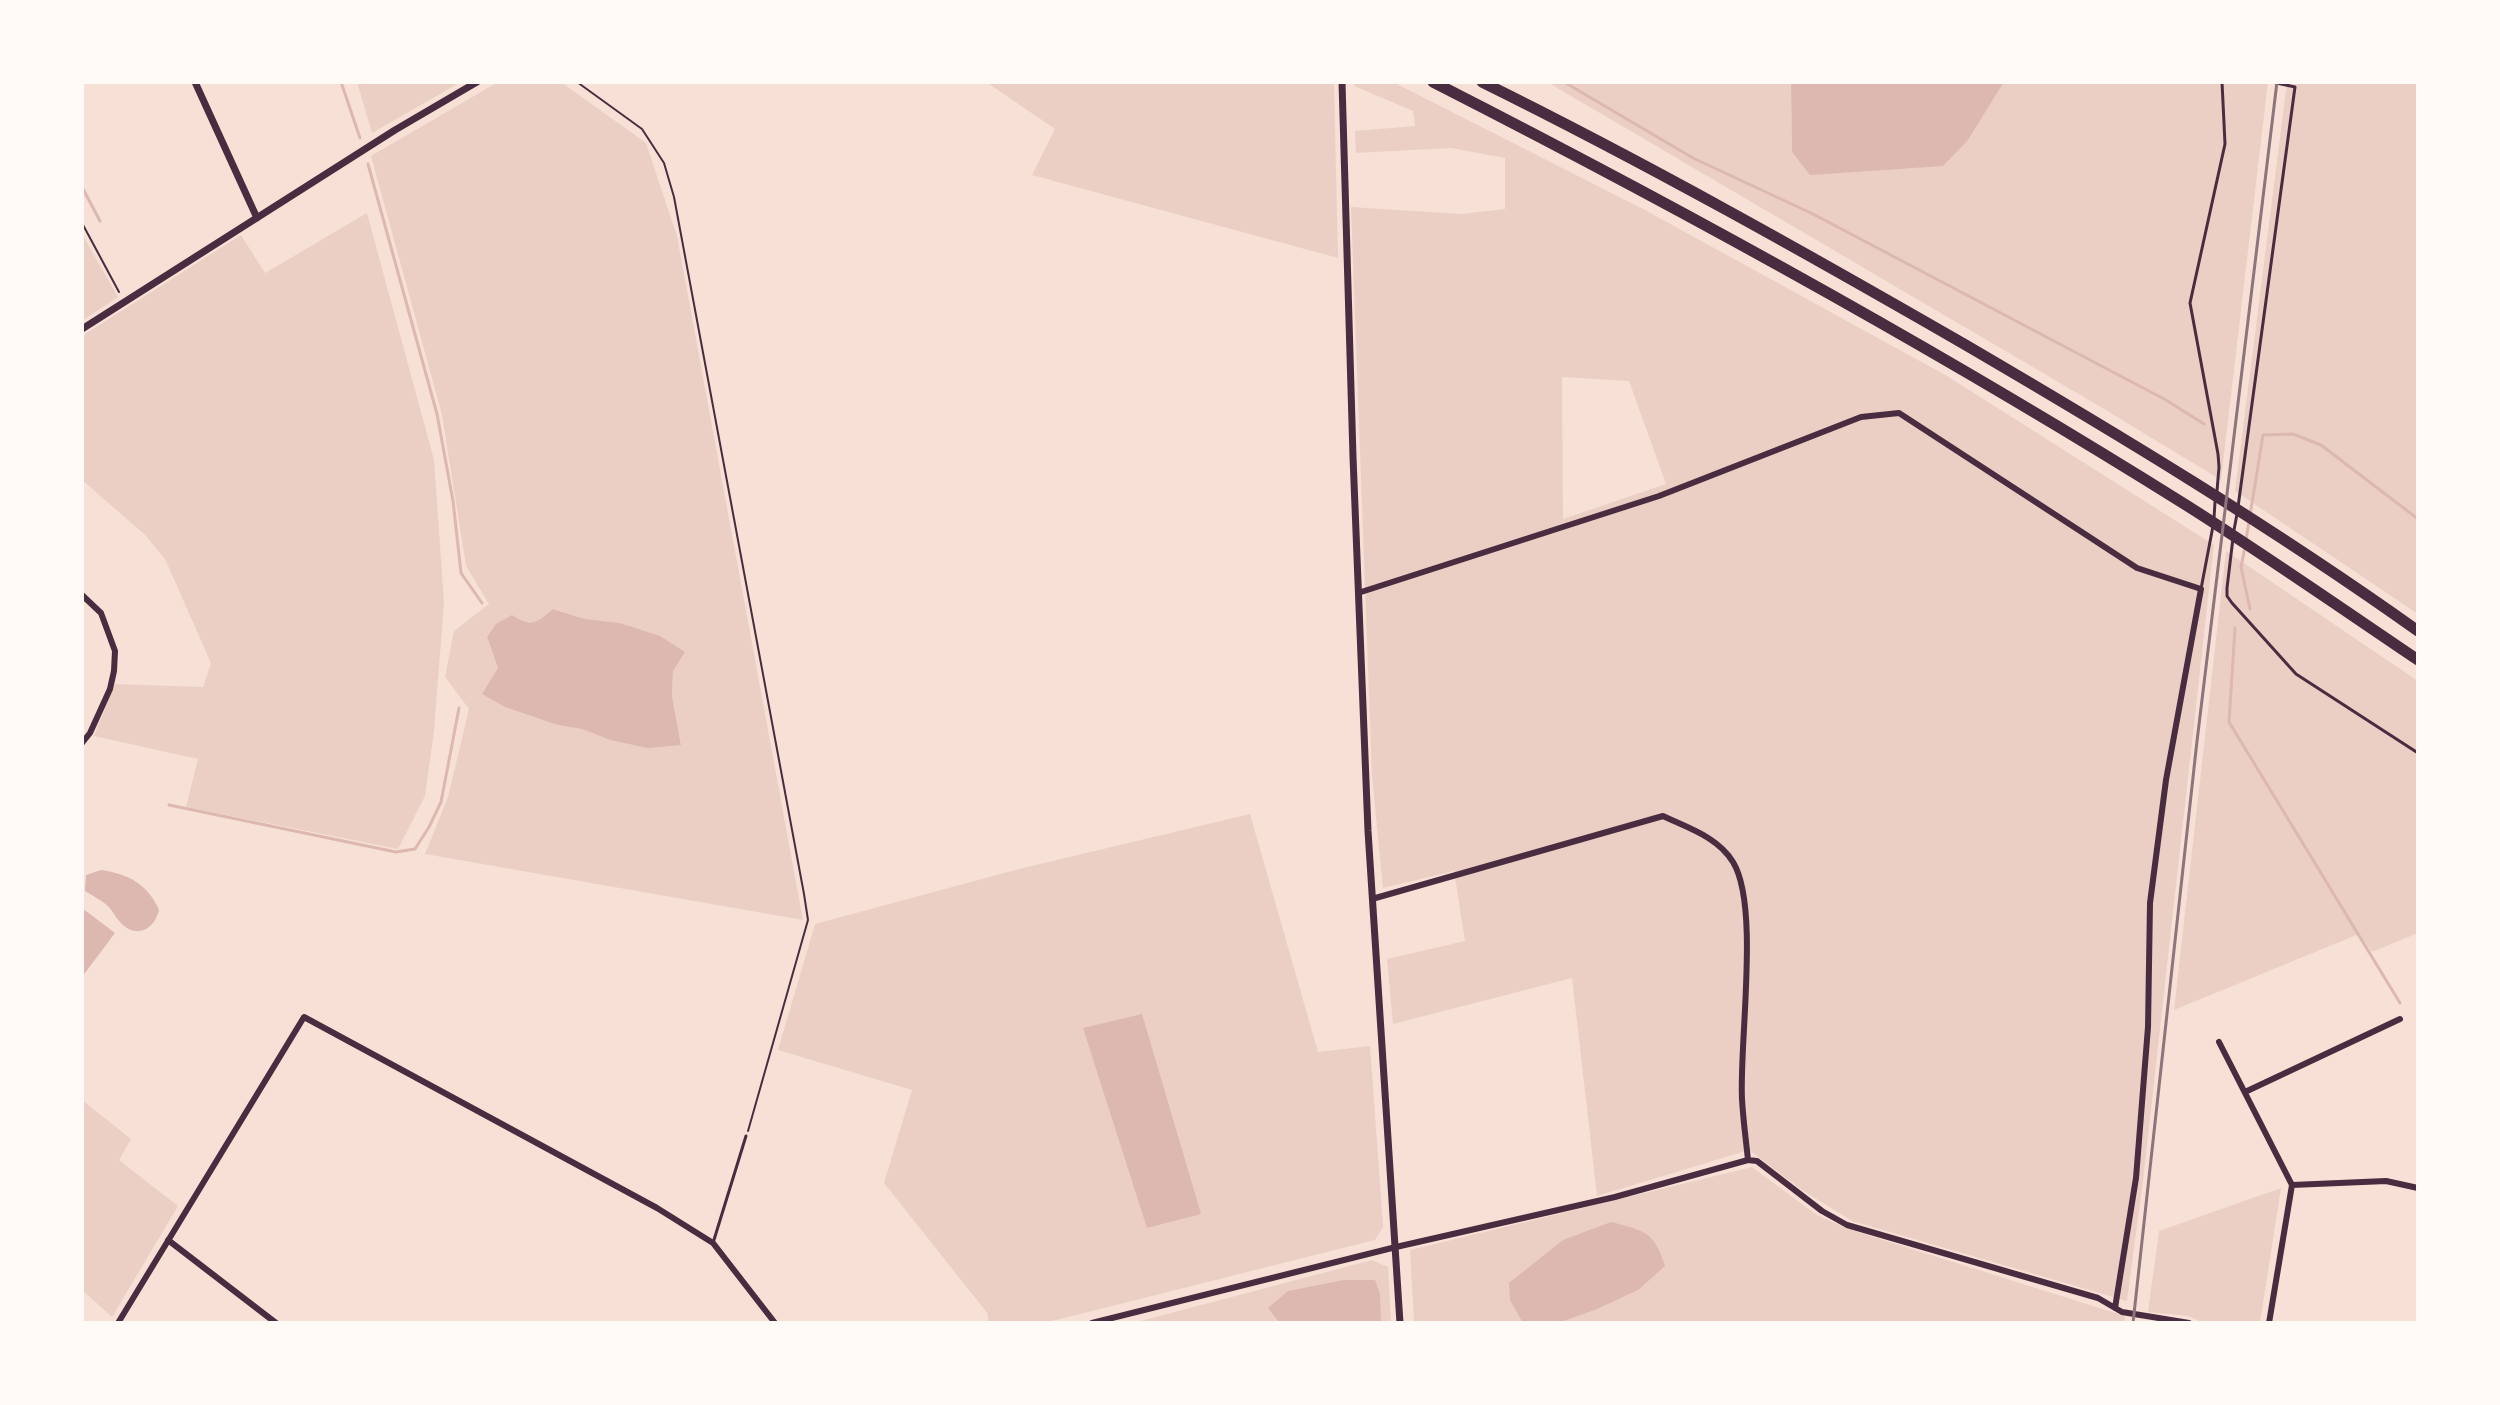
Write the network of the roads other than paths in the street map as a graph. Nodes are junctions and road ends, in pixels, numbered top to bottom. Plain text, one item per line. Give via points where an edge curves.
1 (195, 82) edge
2 (477, 82) edge
3 (1342, 82) edge
4 (1433, 82) edge
5 (1482, 82) edge
6 (2222, 82) edge
7 (2272, 82) edge
8 (257, 218) junction
9 (82, 329) edge
10 (2201, 589) junction
11 (1358, 593) junction
12 (82, 595) edge
13 (2418, 631) edge
14 (2418, 660) edge
15 (82, 743) edge
16 (2418, 753) edge
17 (1372, 899) junction
18 (2400, 1019) dead end
19 (2219, 1042) dead end
20 (2245, 1092) junction
21 (746, 1136) road end
22 (1748, 1160) junction
23 (2292, 1185) junction
24 (2418, 1188) edge
25 (168, 1240) junction
26 (713, 1243) junction
27 (1396, 1247) junction
28 (2115, 1308) junction
29 (118, 1323) edge
30 (276, 1323) edge
31 (775, 1323) edge
32 (1092, 1323) edge
33 (1400, 1323) edge
34 (2189, 1323) edge
35 (2269, 1323) edge

1 - 8 street
2 - 8 street
3 - 11 street
4 - 14 highway via 1905,336 2187,506
5 - 13 highway via 1793,247 2071,407
6 - 10 lane via 2225,144 2190,303 2219,467
7 - 16 lane via 2295,87 2227,596 2296,674
8 - 9 street
10 - 11 street via 2137,568 1899,413 1861,417 1659,496
10 - 28 street via 2150,903 2148,1027 2136,1178
11 - 17 street
12 - 15 street via 101,613 115,651 110,689
17 - 22 street via 1663,816 1712,839 1734,863 1745,899 1742,1099
17 - 27 street
18 - 20 street
19 - 20 street
20 - 23 street
21 - 26 lane
22 - 27 street via 1615,1197
22 - 28 street via 1757,1161 1847,1225 2098,1298
23 - 24 street via 2386,1181
23 - 35 street
25 - 26 street via 304,1017
25 - 29 street
25 - 30 street
26 - 31 street
27 - 32 street
27 - 33 street
28 - 34 street

